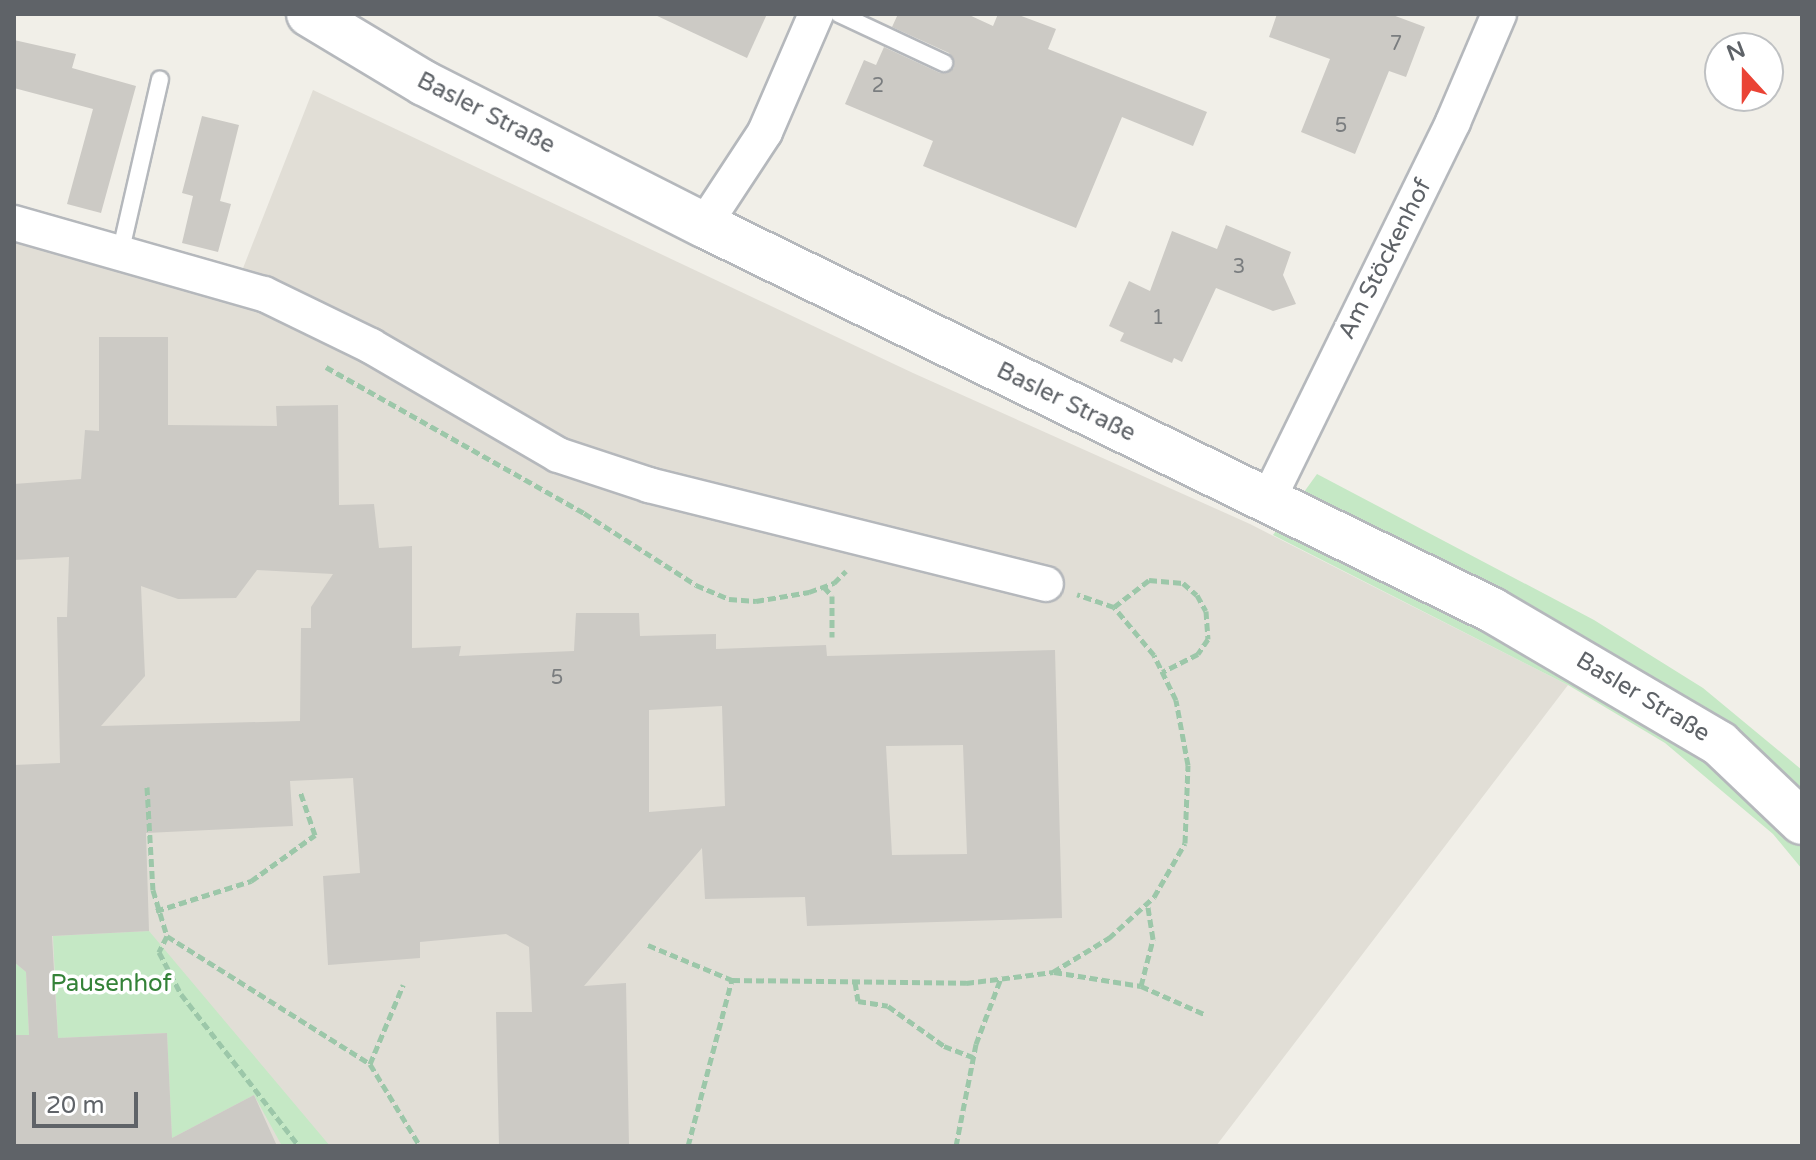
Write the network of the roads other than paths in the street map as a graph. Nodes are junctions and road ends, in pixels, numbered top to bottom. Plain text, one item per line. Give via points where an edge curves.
1 (309, 14) edge
2 (816, 14) edge
3 (839, 14) edge
4 (1499, 14) edge
5 (944, 63) dead end
6 (160, 80) dead end
7 (14, 223) edge
8 (704, 225) junction
9 (120, 254) junction
10 (1267, 502) junction
11 (1046, 584) road end
12 (1802, 822) edge

1 - 8 street, Basler Straße via 424,83
2 - 8 street via 765,132
3 - 5 lane
4 - 10 street, Am Stöckenhof via 1453,122
6 - 9 lane
7 - 9 street
8 - 10 street, Basler Straße
9 - 11 street via 264,294 371,346 558,455 649,485
10 - 12 street, Basler Straße via 1492,610 1632,688 1720,744

